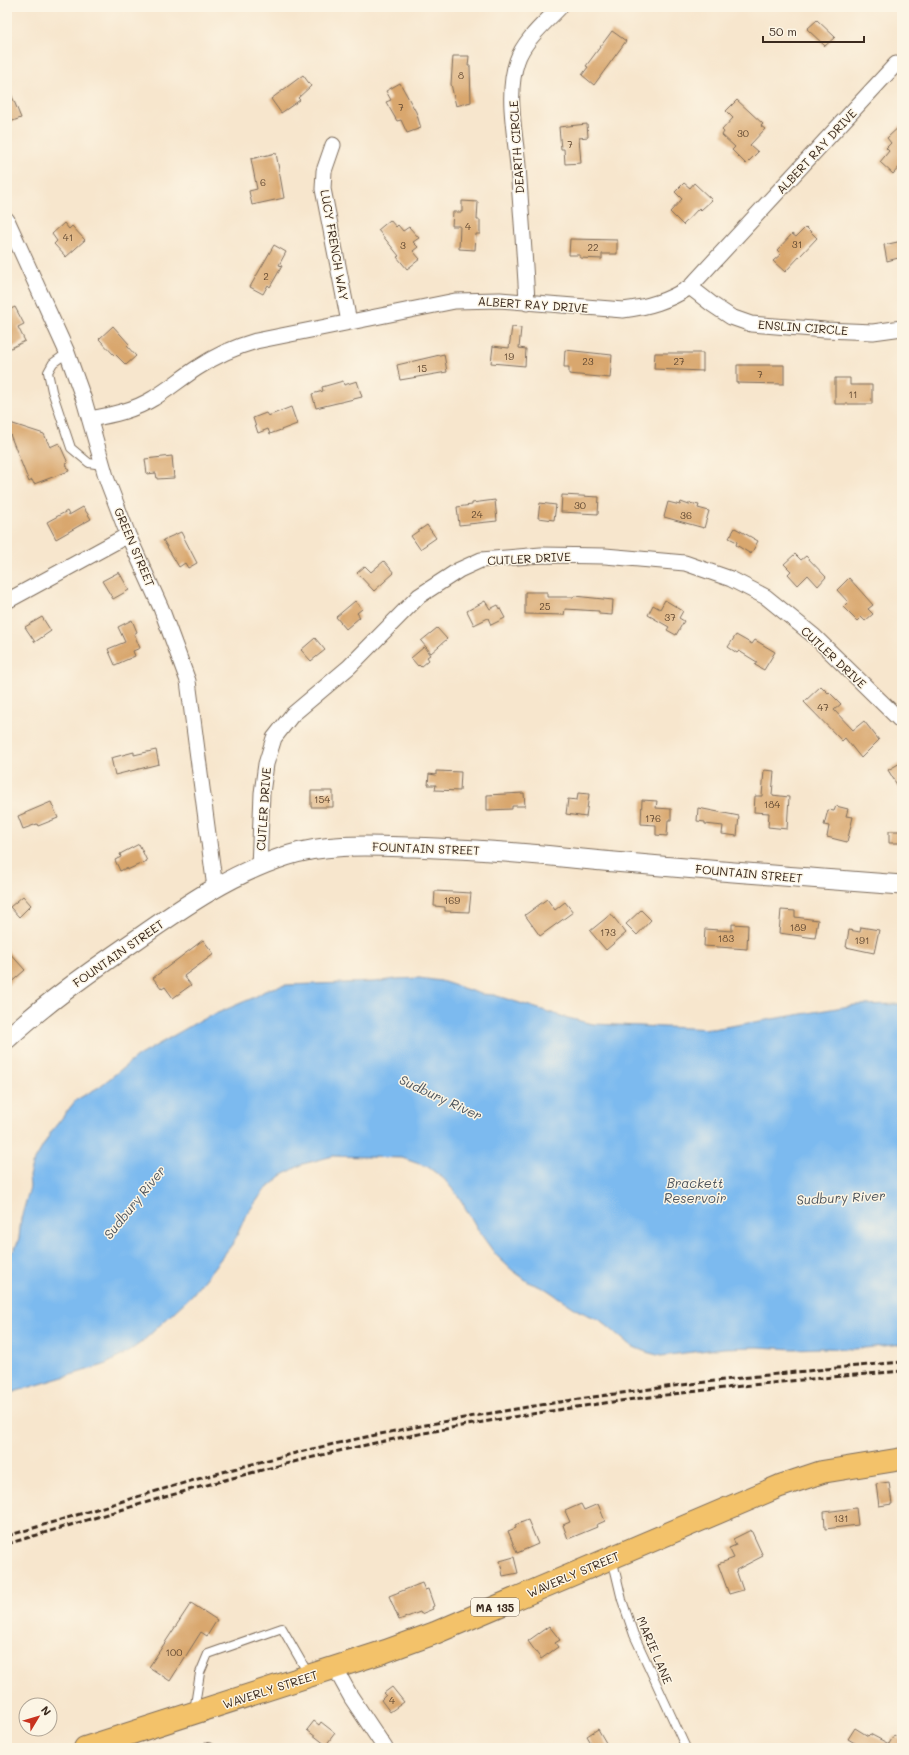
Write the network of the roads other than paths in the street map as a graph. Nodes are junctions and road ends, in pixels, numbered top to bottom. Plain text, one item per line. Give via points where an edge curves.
1 (560, 7) edge
2 (899, 62) edge
3 (333, 145) dead end
4 (7, 220) edge
5 (690, 287) junction
6 (527, 303) junction
7 (349, 322) junction
8 (902, 328) edge
9 (67, 353) junction
10 (90, 420) junction
11 (102, 465) junction
12 (128, 534) junction
13 (7, 601) edge
14 (902, 722) edge
15 (259, 867) junction
16 (902, 885) edge
17 (215, 888) junction
18 (7, 1040) edge
19 (902, 1459) edge
20 (612, 1558) junction
21 (335, 1668) junction
22 (309, 1676) junction
23 (194, 1714) junction
24 (85, 1748) edge
25 (204, 1748) edge
26 (210, 1748) edge
27 (385, 1748) edge
28 (686, 1748) edge

1 - 6 street, DEARTH CIRCLE via 528,42 518,59 513,75 512,104
2 - 5 street, ALBERT RAY DRIVE
3 - 7 street, LUCY FRENCH WAY via 324,171 323,189
4 - 9 street, GREEN STREET
5 - 6 street, ALBERT RAY DRIVE via 660,303 643,308 622,310
5 - 8 street, ENSLIN CIRCLE via 731,317 751,324 873,332
6 - 7 street, ALBERT RAY DRIVE via 455,301
7 - 10 street, ALBERT RAY DRIVE via 234,347 198,367 154,398 133,408
9 - 10 street, GREEN STREET
9 - 11 lane via 54,362 48,372 59,415 72,448 89,463
10 - 11 street, GREEN STREET
11 - 12 street, GREEN STREET
12 - 13 street
12 - 17 street, GREEN STREET via 161,608 188,681
14 - 15 street, CUTLER DRIVE via 814,636 766,597 731,579 685,562 605,556 541,555 481,560 459,570 419,596 349,667 292,715 274,738 266,764 262,793
15 - 16 street, FOUNTAIN STREET via 286,856 317,849 393,846 482,849
15 - 17 street, FOUNTAIN STREET
17 - 18 street, FOUNTAIN STREET via 186,904 83,976
19 - 20 main road, WAVERLY STREET / MA 135 via 803,1478
20 - 21 main road, WAVERLY STREET / MA 135 via 435,1633
20 - 28 lane, MARIE LANE via 622,1600 634,1634
21 - 22 main road, WAVERLY STREET / MA 135
21 - 27 street
22 - 23 main road, WAVERLY STREET / MA 135
22 - 23 lane via 282,1628 208,1654 200,1673
23 - 24 main road, WAVERLY STREET / MA 135
25 - 26 lane

